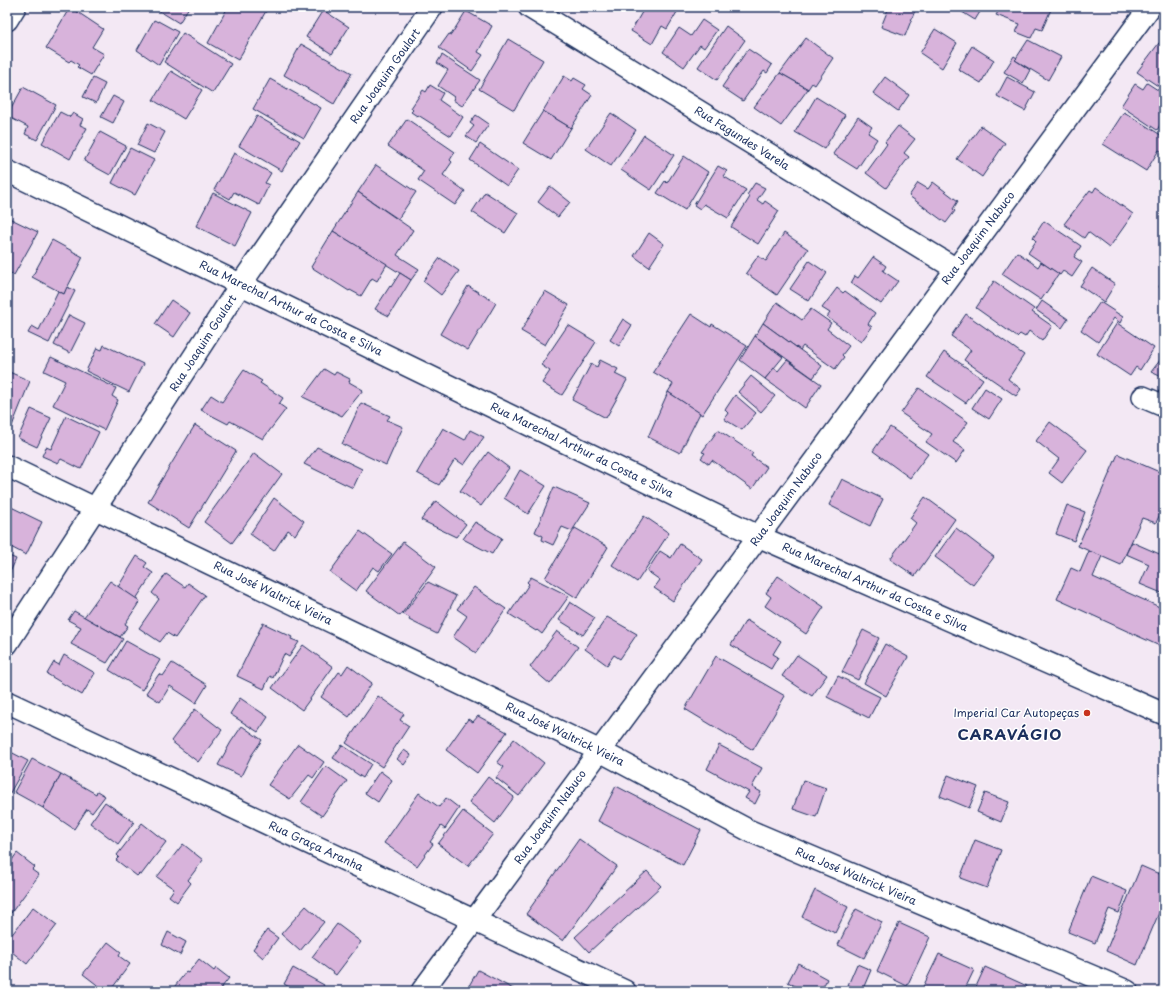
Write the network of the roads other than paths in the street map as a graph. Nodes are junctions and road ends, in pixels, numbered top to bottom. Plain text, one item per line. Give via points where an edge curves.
1 (15, 7) edge
2 (432, 7) edge
3 (529, 7) edge
4 (1150, 7) edge
5 (7, 20) edge
6 (7, 171) edge
7 (956, 269) junction
8 (241, 284) junction
9 (1143, 397) dead end
10 (1164, 406) edge
11 (7, 466) edge
12 (96, 508) junction
13 (758, 536) junction
14 (7, 644) edge
15 (7, 702) edge
16 (1164, 714) edge
17 (600, 750) junction
18 (474, 921) junction
19 (422, 991) edge
20 (625, 991) edge
21 (1127, 991) edge

1 - 5 street
2 - 8 street, Rua Joaquim Goulart
3 - 7 street, Rua Fagundes Varela
4 - 7 street, Rua Joaquim Nabuco
6 - 8 street, Rua Marechal Arthur da Costa e Silva
7 - 13 street, Rua Joaquim Nabuco
8 - 12 street, Rua Joaquim Goulart
8 - 13 street, Rua Marechal Arthur da Costa e Silva
9 - 10 street
11 - 12 street, Rua José Waltrick Vieira
12 - 14 street, Rua Joaquim Goulart
12 - 17 street, Rua José Waltrick Vieira
13 - 16 street, Rua Marechal Arthur da Costa e Silva
13 - 17 street, Rua Joaquim Nabuco
15 - 18 street, Rua Graça Aranha
17 - 18 street, Rua Joaquim Nabuco
17 - 21 street, Rua José Waltrick Vieira via 750,831
18 - 19 street, Rua Joaquim Nabuco
18 - 20 street, Rua Graça Aranha

